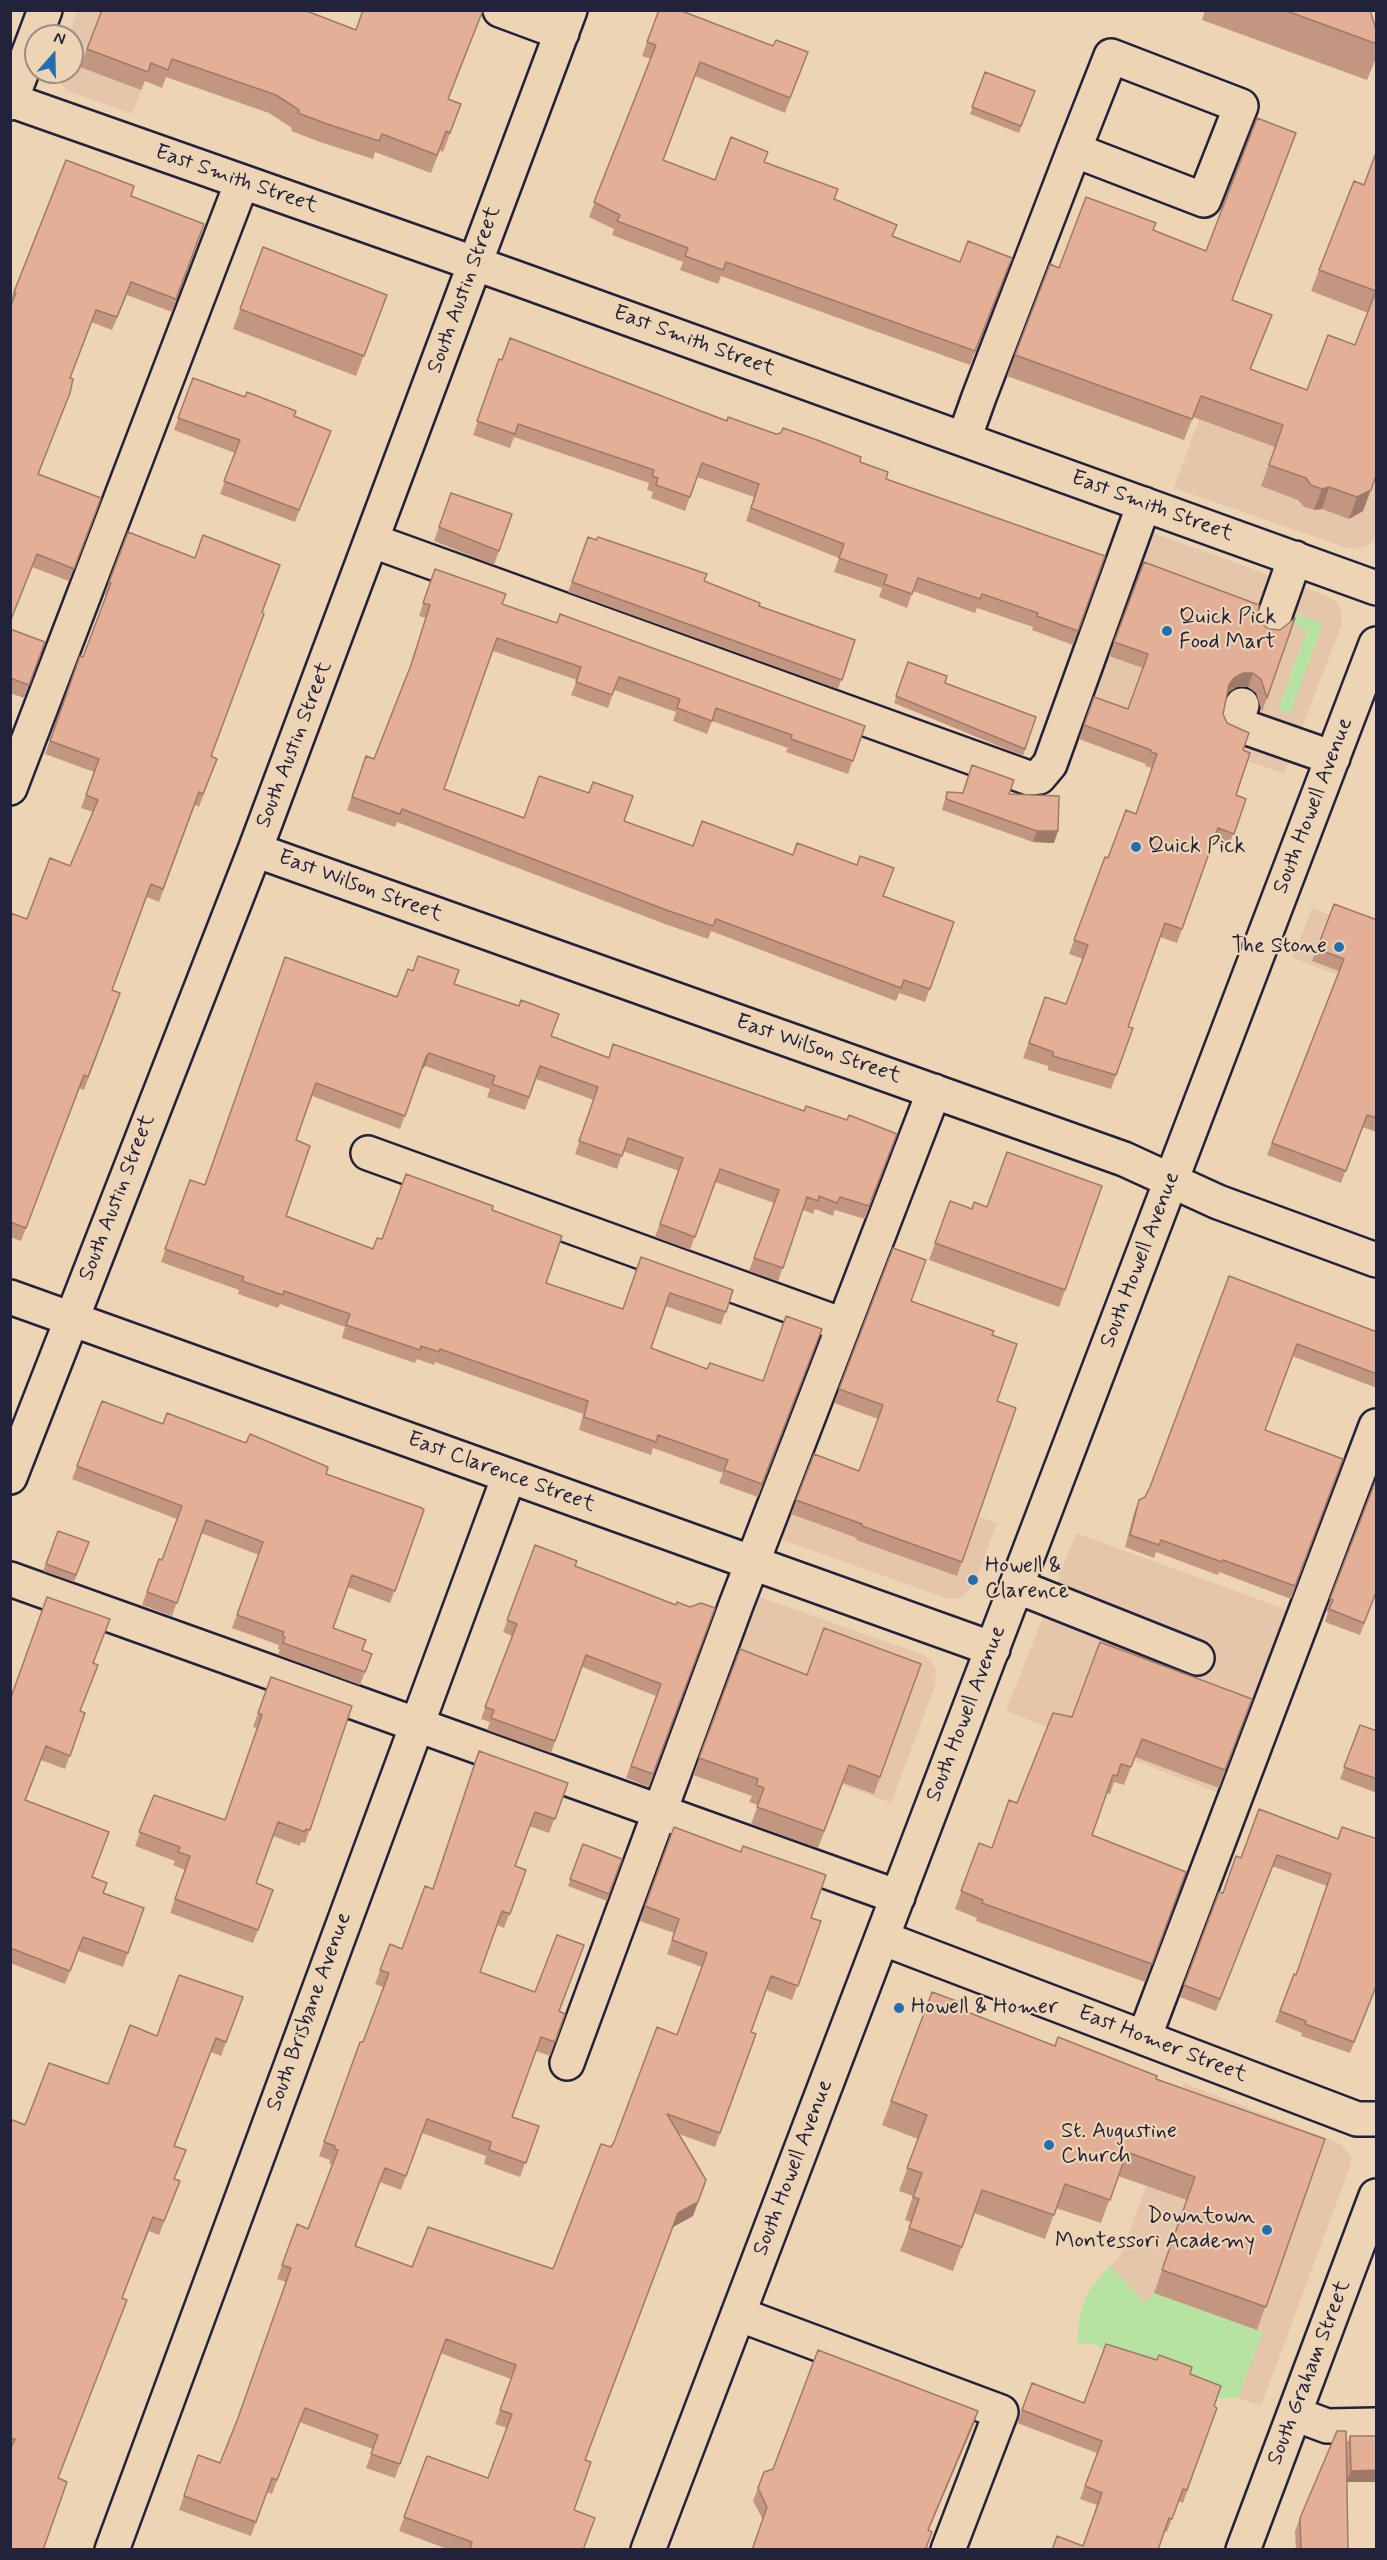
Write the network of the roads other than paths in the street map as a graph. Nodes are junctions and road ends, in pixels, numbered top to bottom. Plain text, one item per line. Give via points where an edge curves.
1 (45, 10) edge
2 (500, 10) edge
3 (566, 22) edge
4 (11, 101) edge
5 (1074, 150) junction
6 (242, 182) junction
7 (474, 264) junction
8 (964, 439) junction
9 (1144, 504) junction
10 (373, 541) junction
11 (1295, 558) junction
12 (1377, 588) edge
13 (1271, 626) dead end
14 (1377, 644) edge
15 (1242, 705) dead end
16 (1332, 759) junction
17 (10, 788) edge
18 (255, 850) junction
19 (934, 1091) junction
20 (368, 1153) dead end
21 (1171, 1181) junction
22 (1377, 1260) edge
23 (10, 1297) edge
24 (71, 1319) junction
25 (843, 1325) junction
26 (1377, 1426) edge
27 (509, 1476) junction
28 (10, 1477) edge
29 (752, 1563) junction
30 (10, 1579) edge
31 (1016, 1586) junction
32 (993, 1649) junction
33 (1197, 1658) dead end
34 (416, 1723) junction
35 (660, 1810) junction
36 (898, 1897) junction
37 (882, 1938) junction
38 (1144, 2038) junction
39 (567, 2063) dead end
40 (1377, 2119) edge
41 (1377, 2196) edge
42 (738, 2314) junction
43 (1295, 2414) junction
44 (1377, 2425) edge
45 (112, 2550) edge
46 (648, 2550) edge
47 (948, 2550) edge
48 (1243, 2550) edge

1 - 4 street
2 - 3 street
3 - 7 street, South Austin Street
4 - 6 street, East Smith Street
5 - 5 street via 1111,56 1240,106 1204,200
5 - 8 street
6 - 7 street, East Smith Street
6 - 17 street
7 - 8 street, East Smith Street
7 - 10 street, South Austin Street
8 - 9 street, East Smith Street
9 - 10 street via 1050,764 1039,777 1029,778
9 - 11 street, East Smith Street
10 - 18 street, South Austin Street
11 - 12 street, East Smith Street
11 - 13 street
14 - 16 street, South Howell Avenue
15 - 16 street via 1236,724
16 - 21 street, South Howell Avenue
18 - 19 street, East Wilson Street
18 - 24 street, South Austin Street
19 - 21 street, East Wilson Street via 1124,1159
19 - 25 street
20 - 25 street
21 - 22 street, East Wilson Street
21 - 31 street, South Howell Avenue
23 - 24 street, East Clarence Street
24 - 27 street, East Clarence Street
24 - 28 street, South Austin Street
25 - 29 street
26 - 38 street
27 - 29 street, East Clarence Street
27 - 34 street, South Brisbane Avenue
29 - 32 street, East Clarence Street
29 - 35 street
30 - 34 street
31 - 32 street, South Howell Avenue
31 - 33 street
32 - 36 street, South Howell Avenue
34 - 35 street
34 - 45 street, South Brisbane Avenue
35 - 36 street
35 - 39 street
36 - 37 street, South Howell Avenue
37 - 38 street, East Homer Street
37 - 42 street, South Howell Avenue
38 - 40 street, East Homer Street via 1357,2119
41 - 43 street, South Graham Street
42 - 46 street, South Howell Avenue
42 - 47 street via 1001,2412
43 - 44 street via 1327,2426
43 - 48 street, South Graham Street

